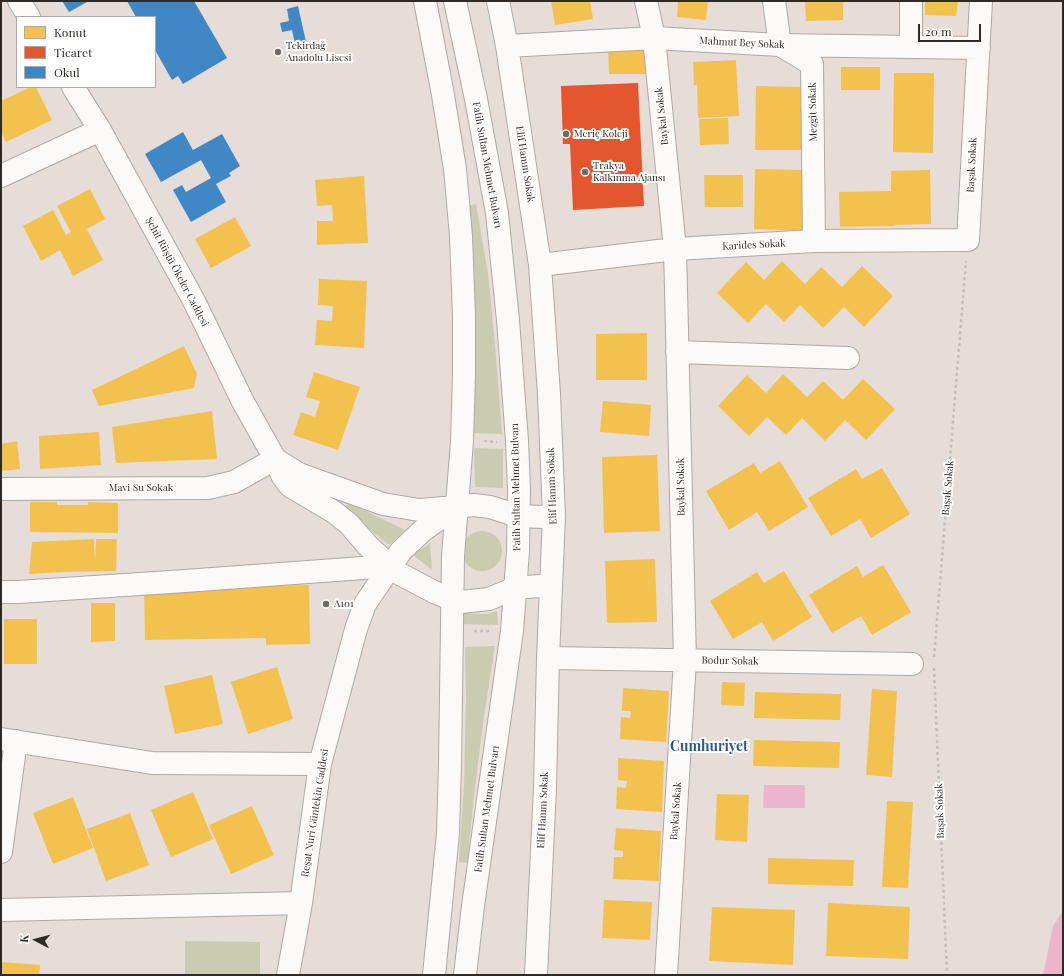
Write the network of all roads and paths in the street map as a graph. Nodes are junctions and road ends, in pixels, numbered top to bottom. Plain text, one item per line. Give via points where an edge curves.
1 (19, 1) edge
2 (425, 1) edge
3 (455, 1) edge
4 (498, 1) edge
5 (646, 1) edge
6 (774, 1) edge
7 (911, 1) edge
8 (981, 1) edge
9 (28, 16) edge
10 (654, 38) junction
11 (780, 45) junction
12 (507, 46) junction
13 (911, 47) junction
14 (978, 48) junction
15 (73, 88) edge
16 (100, 130) junction
17 (1, 176) edge
18 (968, 240) junction
19 (814, 241) junction
20 (675, 249) junction
21 (540, 265) junction
22 (677, 352) junction
23 (848, 358) dead end
24 (481, 441) dead end
25 (503, 442) dead end
26 (275, 459) junction
27 (1, 489) edge
28 (456, 507) junction
29 (518, 516) junction
30 (554, 516) junction
31 (390, 566) junction
32 (552, 585) junction
33 (515, 588) junction
34 (1, 592) edge
35 (452, 599) junction
36 (498, 630) dead end
37 (470, 632) dead end
38 (548, 658) junction
39 (685, 660) junction
40 (912, 664) dead end
41 (8, 740) edge
42 (320, 764) junction
43 (1, 852) edge
44 (301, 903) junction
45 (1, 910) edge
46 (288, 975) edge
47 (434, 975) edge
48 (465, 975) edge
49 (536, 975) edge
50 (666, 975) edge
51 (947, 975) edge

1 - 9 street
2 - 28 street via 455,169 461,236 464,375
3 - 29 street, Fatih Sultan Mehmet Bulvarı via 497,213 517,441
4 - 12 street, Elif Hanım Sokak
5 - 10 street, Baykal Sokak
6 - 11 street
7 - 13 street
8 - 14 street, Başak Sokak
10 - 11 street, Mahmut Bey Sokak
10 - 12 street, Mahmut Bey Sokak
10 - 20 street, Baykal Sokak
11 - 13 street, Mahmut Bey Sokak
11 - 19 street, Mezgit Sokak via 812,64
12 - 21 street, Elif Hanım Sokak
13 - 14 street, Mahmut Bey Sokak
14 - 18 street, Başak Sokak
15 - 16 street, Şehit Rüştü Ökeler Caddesi
16 - 17 street
16 - 26 street, Şehit Rüştü Ökeler Caddesi via 194,301 242,400
18 - 19 street, Karides Sokak
18 - 51 path, Başak Sokak via 934,656
19 - 20 street, Karides Sokak
20 - 21 street, Karides Sokak
20 - 22 street, Baykal Sokak
21 - 30 street, Elif Hanım Sokak
22 - 23 street
22 - 39 street, Baykal Sokak
24 - 25 path
26 - 27 street, Mavi Su Sokak via 234,482 208,488
26 - 28 street, Şehit Rüştü Ökeler Caddesi via 299,474 384,504 419,510
26 - 31 street, Şehit Rüştü Ökeler Caddesi via 290,486 334,512
28 - 29 street, Şehit Rüştü Ökeler Caddesi via 490,506
28 - 31 street, Reşat Nuri Güntekin Caddesi via 422,531 401,551
28 - 35 street
29 - 30 street, Şehit Rüştü Ökeler Caddesi
29 - 33 street, Fatih Sultan Mehmet Bulvarı
30 - 32 street, Elif Hanım Sokak
31 - 34 street
31 - 35 street, Şehit Rüştü Ökeler Caddesi via 398,573
31 - 42 street, Reşat Nuri Güntekin Caddesi via 365,604 356,629
32 - 33 street, Şehit Rüştü Ökeler Caddesi
32 - 38 street, Elif Hanım Sokak
33 - 35 street, Şehit Rüştü Ökeler Caddesi via 489,599 461,602
33 - 48 street, Fatih Sultan Mehmet Bulvarı via 509,655
35 - 47 street via 448,834
36 - 37 path
38 - 39 street, Bodur Sokak
38 - 49 street, Elif Hanım Sokak
39 - 40 street, Bodur Sokak
39 - 50 street, Baykal Sokak
41 - 42 street via 152,763
41 - 43 street
42 - 44 street, Reşat Nuri Güntekin Caddesi
44 - 45 street
44 - 46 street, Reşat Nuri Güntekin Caddesi

